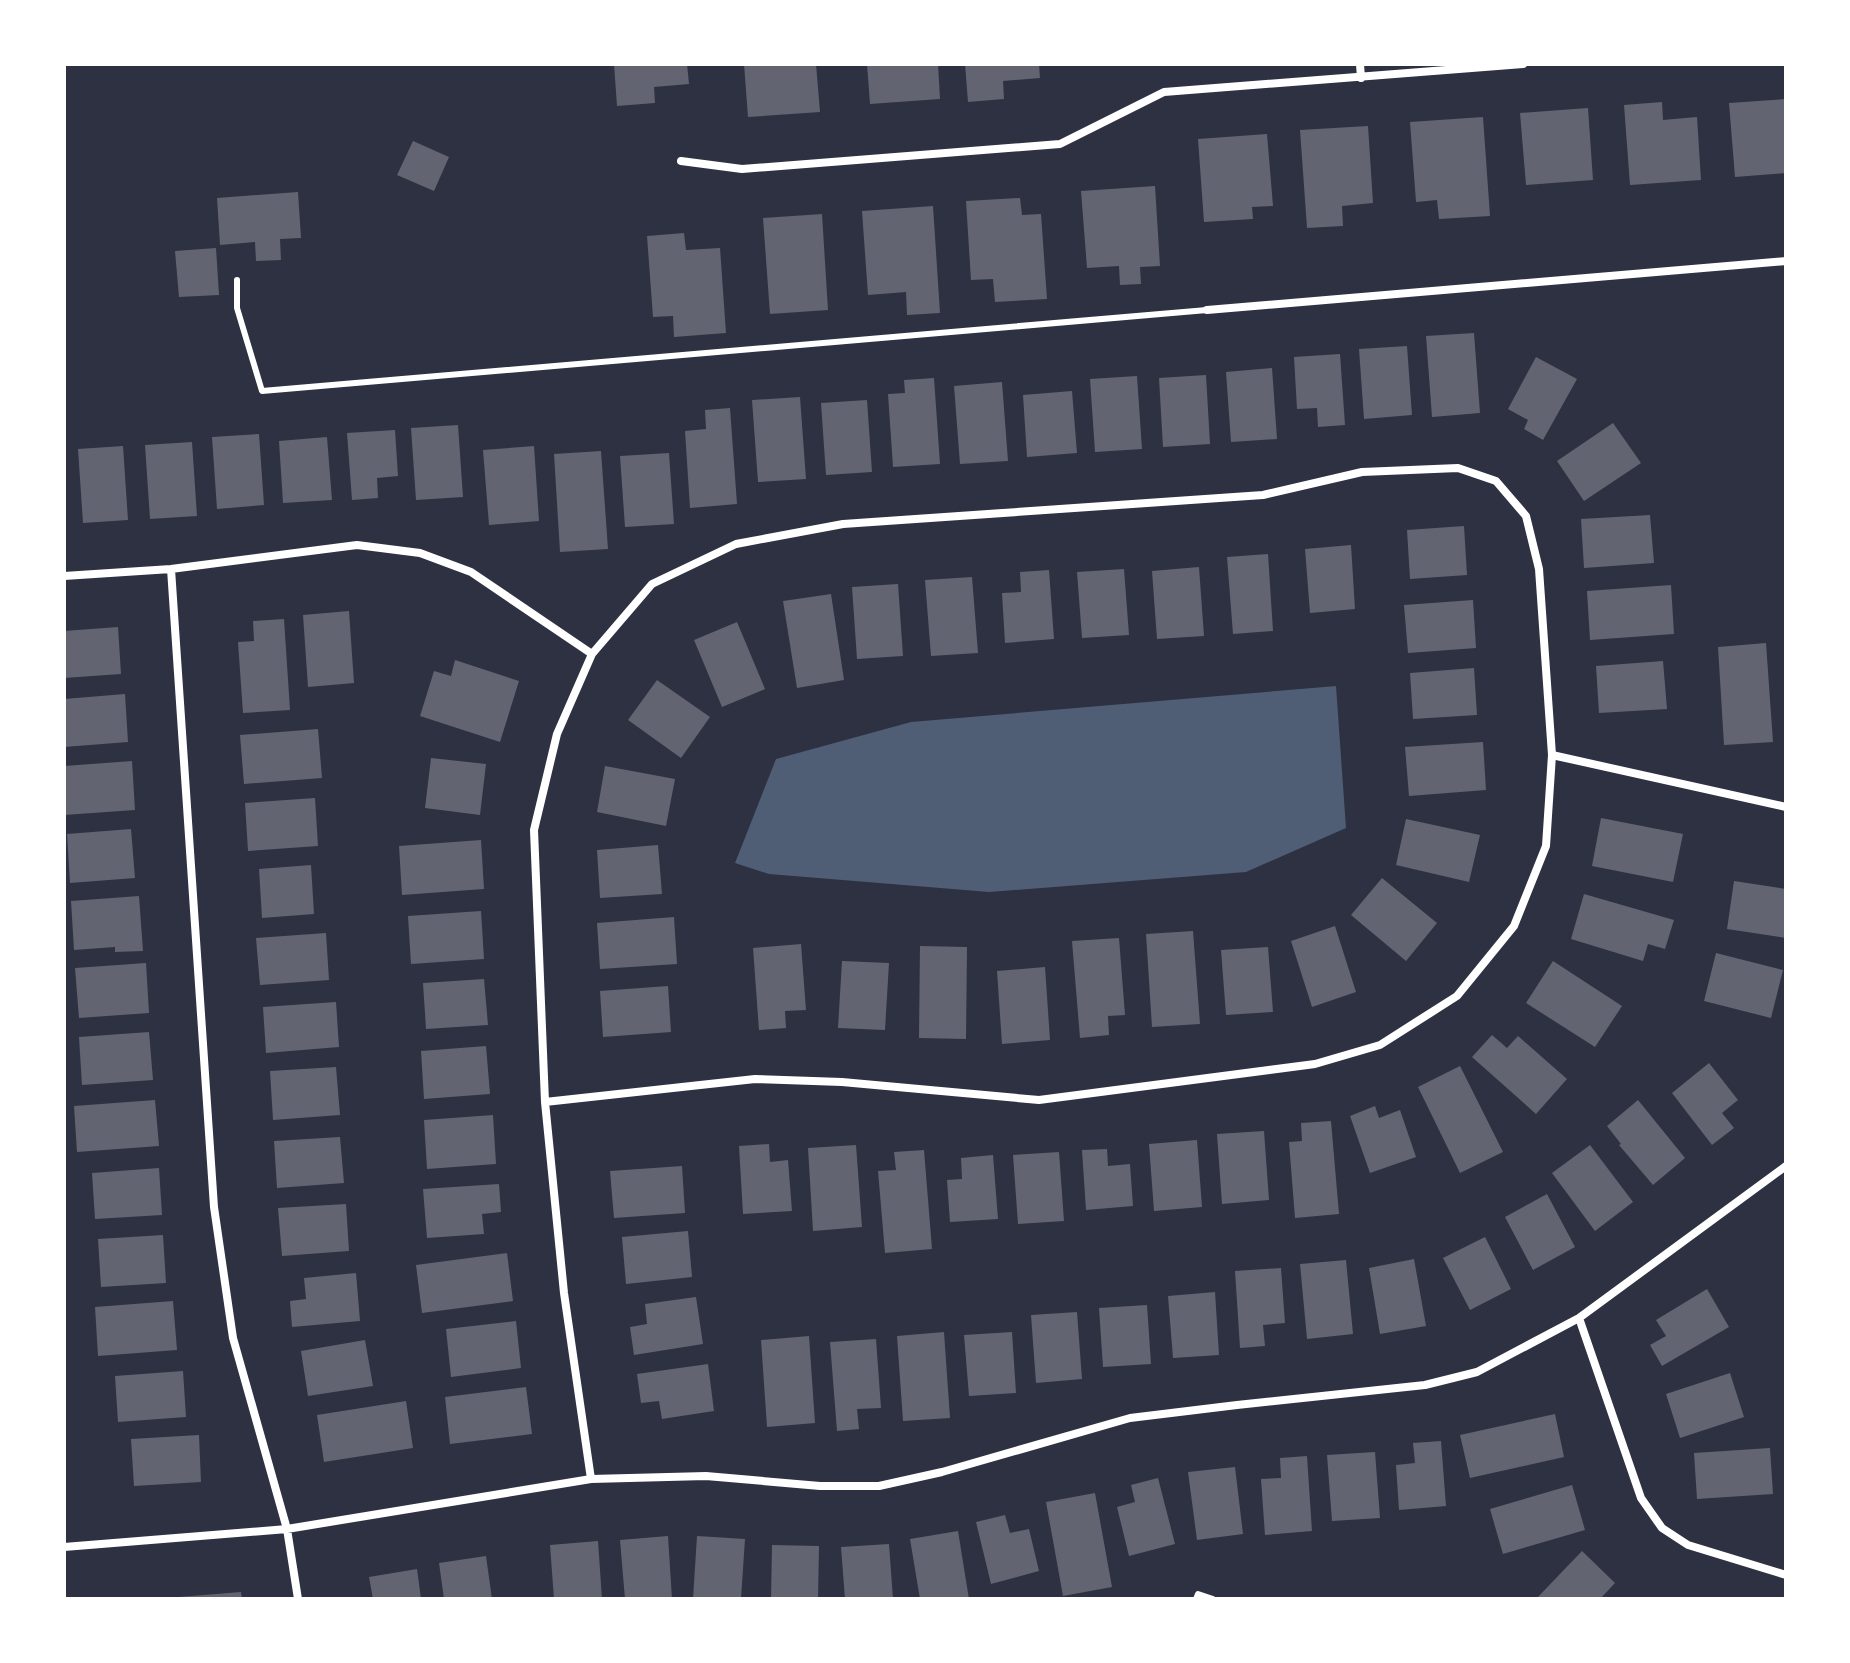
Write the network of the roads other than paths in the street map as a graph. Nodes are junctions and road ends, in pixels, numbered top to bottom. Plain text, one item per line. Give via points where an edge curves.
1 (1360, 64) edge
2 (1523, 64) edge
3 (1361, 78) junction
4 (681, 161) dead end
5 (1786, 261) edge
6 (237, 280) dead end
7 (1207, 310) joint
8 (171, 569) junction
9 (64, 576) edge
10 (592, 654) junction
11 (1552, 755) junction
12 (1786, 807) edge
13 (545, 1102) junction
14 (1786, 1166) edge
15 (1579, 1318) junction
16 (591, 1479) junction
17 (287, 1529) junction
18 (64, 1547) edge
19 (1786, 1575) edge
20 (298, 1599) edge
21 (1196, 1599) edge
22 (1213, 1599) edge

1 - 3 street
2 - 3 street
3 - 4 street via 1164,92 1060,144 742,169
5 - 7 street
6 - 7 lane via 237,308 262,391
8 - 9 street
8 - 10 street via 357,545 420,553 471,572
8 - 17 street via 214,1207 233,1338
10 - 11 street via 652,584 736,544 843,524 1263,495 1362,472 1458,468 1496,481 1526,516 1539,569
10 - 13 street via 557,734 534,830
11 - 12 street
11 - 13 street via 1546,846 1514,926 1457,996 1380,1045 1315,1064 1039,1100 755,1079
13 - 16 street via 564,1293
14 - 15 street
15 - 16 street via 1477,1372 1425,1385 1130,1418 879,1486 706,1476
15 - 19 street via 1641,1498 1662,1528 1688,1545
16 - 17 street
17 - 18 street
17 - 20 street
21 - 22 lane via 1198,1594

